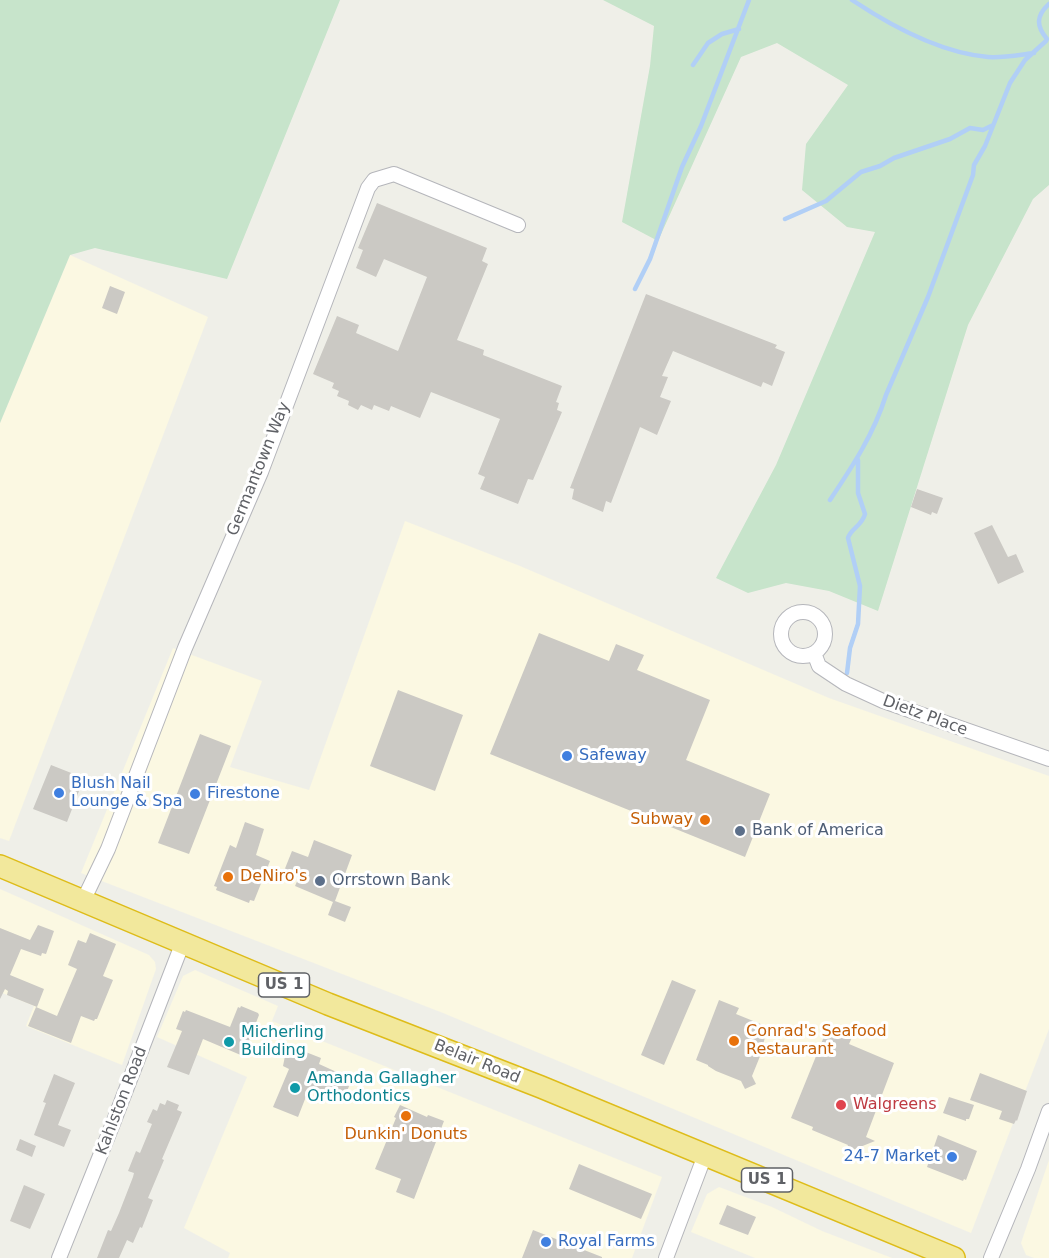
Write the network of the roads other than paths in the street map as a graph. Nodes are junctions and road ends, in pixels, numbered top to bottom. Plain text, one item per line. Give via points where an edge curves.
1 (518, 225) dead end
2 (814, 653) dead end
3 (1049, 759) edge
4 (0, 866) edge
5 (83, 901) junction
6 (183, 942) junction
7 (1049, 1111) edge
8 (705, 1155) junction
9 (59, 1258) edge
10 (666, 1258) edge
11 (954, 1258) edge
12 (991, 1258) edge

1 - 5 street, Germantown Way via 394,174 374,180 368,188 261,472 185,648 108,849
2 - 3 street, Dietz Place via 819,666 846,684 894,705
4 - 5 highway, Belair Road / US 1
5 - 6 highway, Belair Road / US 1
6 - 8 highway, Belair Road / US 1
6 - 9 street, Kahlston Road
7 - 12 street
8 - 10 street
8 - 11 highway, Belair Road / US 1

